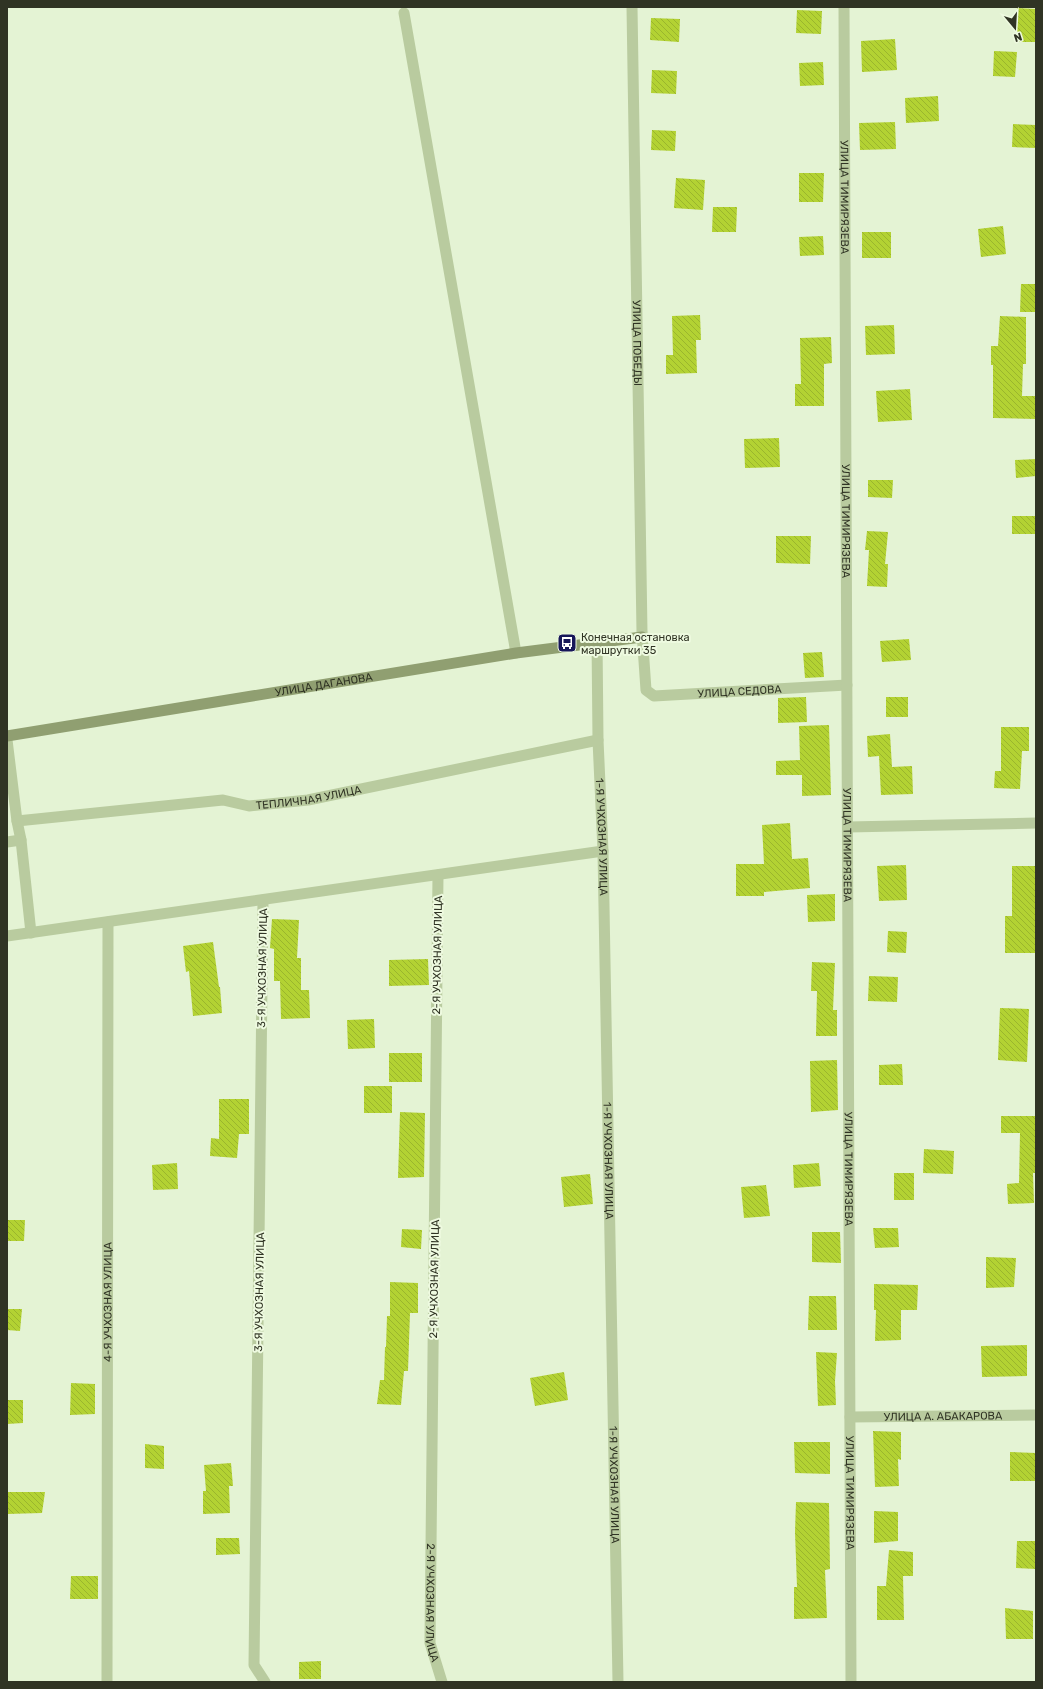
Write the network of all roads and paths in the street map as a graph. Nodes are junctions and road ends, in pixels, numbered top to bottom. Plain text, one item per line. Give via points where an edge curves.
1 (632, 7) edge
2 (844, 7) edge
3 (404, 13) dead end
4 (642, 635) junction
5 (597, 641) junction
6 (516, 652) junction
7 (645, 678) joint
8 (847, 685) junction
9 (7, 732) edge
10 (7, 736) edge
11 (7, 740) edge
12 (598, 740) junction
13 (17, 821) junction
14 (1036, 823) edge
15 (848, 827) junction
16 (21, 840) junction
17 (7, 842) edge
18 (602, 851) junction
19 (438, 875) junction
20 (263, 900) junction
21 (108, 922) junction
22 (31, 932) junction
23 (7, 936) edge
24 (1036, 1415) edge
25 (850, 1417) junction
26 (106, 1682) edge
27 (265, 1682) edge
28 (442, 1682) edge
29 (618, 1682) edge
30 (852, 1682) edge

1 - 4 street, УЛИЦА ПОБЕДЫ
2 - 8 street, УЛИЦА ТИМИРЯЗЕВА
3 - 6 street
4 - 5 main road, УЛИЦА ДАГАНОВА
4 - 7 street, УЛИЦА ПОБЕДЫ
5 - 6 main road, УЛИЦА ДАГАНОВА
5 - 12 street, 1-Я УЧХОЗНАЯ УЛИЦА
6 - 9 main road, УЛИЦА ДАГАНОВА
6 - 10 main road, УЛИЦА ДАГАНОВА
7 - 8 street, УЛИЦА СЕДОВА via 646,690 654,696
8 - 15 street, УЛИЦА ТИМИРЯЗЕВА
11 - 13 street
12 - 13 street, ТЕПЛИЧНАЯ УЛИЦА via 308,800 249,806 223,800
12 - 18 street, 1-Я УЧХОЗНАЯ УЛИЦА
13 - 16 street
14 - 15 street
15 - 25 street, УЛИЦА ТИМИРЯЗЕВА
16 - 17 street
16 - 22 street
18 - 19 street
18 - 29 street, 1-Я УЧХОЗНАЯ УЛИЦА
19 - 20 street
19 - 28 street, 2-Я УЧХОЗНАЯ УЛИЦА via 430,1643
20 - 21 street
20 - 27 street, 3-Я УЧХОЗНАЯ УЛИЦА via 254,1665
21 - 22 street
21 - 26 street, 4-Я УЧХОЗНАЯ УЛИЦА
22 - 23 street
24 - 25 street, УЛИЦА А. АБАКАРОВА
25 - 30 street, УЛИЦА ТИМИРЯЗЕВА

